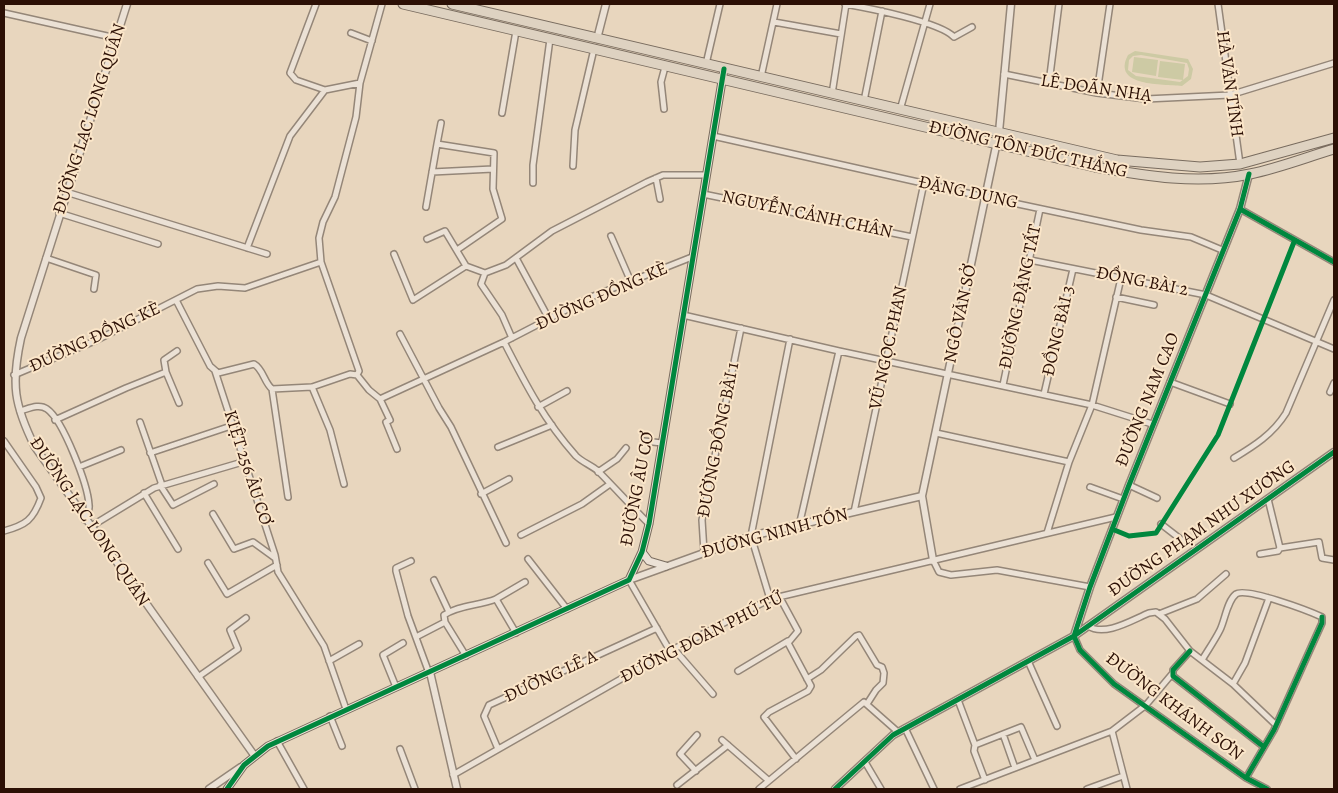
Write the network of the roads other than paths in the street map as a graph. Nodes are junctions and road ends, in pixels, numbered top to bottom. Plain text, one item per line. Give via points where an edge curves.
1 (127, 4) edge
2 (316, 4) edge
3 (382, 4) edge
4 (403, 4) edge
5 (452, 4) edge
6 (606, 4) edge
7 (720, 4) edge
8 (777, 4) edge
9 (846, 4) edge
10 (930, 4) edge
11 (1012, 4) edge
12 (1059, 4) edge
13 (1110, 4) edge
14 (1218, 4) edge
15 (882, 11) junction
16 (4, 13) edge
17 (530, 22) junction
18 (774, 22) junction
19 (924, 24) junction
20 (972, 27) dead end
21 (516, 31) junction
22 (351, 33) dead end
23 (527, 34) junction
24 (841, 34) junction
25 (116, 38) junction
26 (550, 39) junction
27 (597, 39) junction
28 (372, 41) junction
29 (594, 50) junction
30 (1334, 63) edge
31 (706, 64) junction
32 (665, 67) junction
33 (724, 69) junction
34 (1004, 74) junction
35 (761, 78) junction
36 (722, 79) junction
37 (1049, 83) junction
38 (360, 84) junction
39 (325, 90) junction
40 (1097, 93) junction
41 (832, 94) junction
42 (1230, 95) junction
43 (864, 101) junction
44 (664, 109) dead end
45 (900, 110) junction
46 (502, 113) dead end
47 (441, 124) dead end
48 (999, 132) junction
49 (713, 136) junction
50 (1334, 138) edge
51 (437, 144) junction
52 (997, 144) junction
53 (1334, 149) edge
54 (1240, 164) junction
55 (573, 166) dead end
56 (493, 169) junction
57 (432, 172) junction
58 (1249, 174) junction
59 (706, 175) junction
60 (656, 178) junction
61 (533, 183) dead end
62 (924, 183) junction
63 (66, 192) junction
64 (703, 194) junction
65 (985, 197) junction
66 (660, 199) dead end
67 (426, 207) dead end
68 (1040, 209) junction
69 (1240, 209) junction
70 (59, 213) junction
71 (610, 236) dead end
72 (912, 237) junction
73 (427, 239) dead end
74 (158, 244) dead end
75 (247, 248) junction
76 (457, 250) junction
77 (1222, 250) junction
78 (267, 254) dead end
79 (394, 254) dead end
80 (692, 257) junction
81 (46, 258) junction
82 (516, 258) junction
83 (1030, 260) junction
84 (321, 262) junction
85 (1334, 262) edge
86 (466, 266) junction
87 (1074, 269) junction
88 (485, 273) junction
89 (1121, 278) junction
90 (631, 282) junction
91 (94, 290) dead end
92 (1206, 295) junction
93 (1116, 297) junction
94 (176, 300) junction
95 (1334, 300) edge
96 (1154, 305) dead end
97 (683, 315) junction
98 (549, 319) junction
99 (741, 328) junction
100 (400, 334) dead end
101 (512, 338) junction
102 (790, 339) junction
103 (1316, 341) junction
104 (504, 342) junction
105 (1334, 349) edge
106 (176, 351) dead end
107 (839, 351) junction
108 (886, 361) junction
109 (214, 371) junction
110 (948, 372) junction
111 (164, 373) junction
112 (14, 375) junction
113 (358, 375) junction
114 (424, 379) junction
115 (1170, 382) junction
116 (1334, 383) edge
117 (1002, 385) junction
118 (312, 387) junction
119 (272, 389) junction
120 (567, 391) dead end
121 (1330, 392) dead end
122 (1044, 394) junction
123 (380, 399) junction
124 (179, 403) dead end
125 (1230, 404) dead end
126 (1092, 405) junction
127 (538, 407) junction
128 (20, 411) junction
129 (55, 420) junction
130 (140, 422) dead end
131 (1152, 424) junction
132 (234, 425) junction
133 (552, 425) junction
134 (936, 433) junction
135 (4, 441) edge
136 (644, 441) dead end
137 (662, 443) junction
138 (498, 447) dead end
139 (626, 448) dead end
140 (397, 449) dead end
141 (120, 450) dead end
142 (1334, 452) edge
143 (150, 453) junction
144 (1234, 458) dead end
145 (246, 461) junction
146 (1068, 462) junction
147 (79, 467) junction
148 (598, 472) junction
149 (509, 479) dead end
150 (214, 484) dead end
151 (344, 484) dead end
152 (610, 484) junction
153 (161, 485) junction
154 (1129, 485) junction
155 (1090, 487) dead end
156 (144, 493) junction
157 (482, 494) junction
158 (922, 496) junction
159 (288, 497) dead end
160 (1157, 498) dead end
161 (1123, 499) junction
162 (1268, 499) junction
163 (854, 512) junction
164 (213, 514) dead end
165 (1116, 517) junction
166 (85, 520) junction
167 (649, 524) junction
168 (1161, 524) dead end
169 (799, 526) junction
170 (90, 527) junction
171 (4, 531) edge
172 (1046, 533) junction
173 (521, 535) dead end
174 (751, 536) junction
175 (1183, 541) dead end
176 (506, 543) dead end
177 (1280, 548) junction
178 (178, 549) dead end
179 (642, 552) junction
180 (704, 552) junction
181 (1260, 554) dead end
182 (276, 558) junction
183 (528, 559) dead end
184 (933, 560) junction
185 (1334, 560) edge
186 (411, 561) dead end
187 (208, 564) dead end
188 (277, 565) junction
189 (666, 566) junction
190 (1226, 574) dead end
191 (434, 580) dead end
192 (629, 580) junction
193 (525, 582) dead end
194 (1090, 587) junction
195 (780, 596) junction
196 (1269, 598) junction
197 (496, 599) junction
198 (770, 599) junction
199 (567, 609) junction
200 (449, 612) junction
201 (1159, 614) junction
202 (246, 618) dead end
203 (445, 622) junction
204 (1088, 626) junction
205 (657, 628) junction
206 (516, 633) junction
207 (1074, 636) junction
208 (416, 637) junction
209 (788, 641) junction
210 (403, 643) dead end
211 (358, 644) dead end
212 (672, 650) junction
213 (1190, 651) junction
214 (466, 656) junction
215 (1202, 660) junction
216 (329, 661) junction
217 (1028, 661) junction
218 (738, 671) dead end
219 (429, 672) junction
220 (1172, 674) junction
221 (198, 677) junction
222 (808, 679) junction
223 (1233, 684) junction
224 (396, 687) junction
225 (713, 694) dead end
226 (958, 700) junction
227 (867, 704) junction
228 (1146, 705) junction
229 (346, 709) junction
230 (330, 716) junction
231 (1276, 725) junction
232 (1057, 726) dead end
233 (905, 728) junction
234 (1112, 731) junction
235 (898, 732) junction
236 (1003, 734) junction
237 (697, 736) dead end
238 (722, 740) dead end
239 (278, 741) junction
240 (975, 744) junction
241 (728, 745) junction
242 (342, 746) dead end
243 (1264, 747) junction
244 (400, 749) dead end
245 (498, 749) junction
246 (254, 755) junction
247 (796, 759) junction
248 (1035, 760) junction
249 (865, 762) junction
250 (244, 765) junction
251 (1015, 768) junction
252 (696, 771) junction
253 (453, 775) junction
254 (1123, 776) junction
255 (1246, 778) junction
256 (768, 780) junction
257 (985, 780) junction
258 (677, 785) dead end
259 (210, 789) edge
260 (227, 789) edge
261 (304, 789) edge
262 (415, 789) edge
263 (457, 789) edge
264 (759, 789) edge
265 (835, 789) edge
266 (882, 789) edge
267 (934, 789) edge
268 (960, 789) edge
269 (1087, 789) edge
270 (1127, 789) edge
271 (1267, 789) edge

1 - 25 street, ĐƯỜNG LẠC LONG QUÂN
2 - 39 street via 290,73 296,80
3 - 28 street
4 - 21 highway, ĐƯỜNG TÔN ĐỨC THẮNG
5 - 17 highway, ĐƯỜNG TÔN ĐỨC THẮNG
6 - 27 street
7 - 31 street
8 - 18 street
9 - 15 street
9 - 24 street
10 - 19 street
11 - 34 street, NGÔ VĂN SỞ
12 - 37 street
13 - 40 street
14 - 42 street, HÀ VĂN TÍNH
15 - 19 street
15 - 43 street
16 - 25 street
17 - 23 highway
17 - 27 highway, ĐƯỜNG TÔN ĐỨC THẮNG
18 - 24 street
18 - 35 street
19 - 20 street via 947,31 954,37
19 - 45 street
21 - 23 highway, ĐƯỜNG TÔN ĐỨC THẮNG
21 - 46 street
22 - 28 street
23 - 26 highway, ĐƯỜNG TÔN ĐỨC THẮNG
24 - 41 street
25 - 63 street, ĐƯỜNG LẠC LONG QUÂN
26 - 29 highway, ĐƯỜNG TÔN ĐỨC THẮNG
26 - 61 street
27 - 31 highway, ĐƯỜNG TÔN ĐỨC THẮNG
28 - 38 street
29 - 32 highway, ĐƯỜNG TÔN ĐỨC THẮNG
29 - 55 street via 575,130
30 - 42 street, LÊ DOÃN NHẠ
31 - 33 highway, ĐƯỜNG TÔN ĐỨC THẮNG
32 - 36 highway, ĐƯỜNG TÔN ĐỨC THẮNG
32 - 44 street via 661,82
33 - 35 highway, ĐƯỜNG TÔN ĐỨC THẮNG
33 - 36 main road, ĐƯỜNG ÂU CƠ
34 - 37 street, LÊ DOÃN NHẠ
34 - 48 street, NGÔ VĂN SỞ
35 - 41 highway, ĐƯỜNG TÔN ĐỨC THẮNG
36 - 49 main road, ĐƯỜNG ÂU CƠ
36 - 52 highway, ĐƯỜNG TÔN ĐỨC THẮNG
37 - 40 street, LÊ DOÃN NHẠ
38 - 39 street
38 - 84 street via 356,117 335,197 319,238
39 - 75 street via 290,136
40 - 42 street, LÊ DOÃN NHẠ via 1146,99
41 - 43 highway, ĐƯỜNG TÔN ĐỨC THẮNG
42 - 54 street, HÀ VĂN TÍNH
43 - 45 highway, ĐƯỜNG TÔN ĐỨC THẮNG
45 - 48 highway, ĐƯỜNG TÔN ĐỨC THẮNG
47 - 51 street
48 - 52 street, NGÔ VĂN SỞ
48 - 54 highway, ĐƯỜNG TÔN ĐỨC THẮNG via 1118,160 1200,167
49 - 59 main road, ĐƯỜNG ÂU CƠ
49 - 62 street, ĐẶNG DUNG
50 - 54 highway, ĐƯỜNG TÔN ĐỨC THẮNG
51 - 56 street via 493,152
51 - 57 street
52 - 58 highway, ĐƯỜNG TÔN ĐỨC THẮNG via 1175,179
52 - 65 street, NGÔ VĂN SỞ
53 - 58 highway, ĐƯỜNG TÔN ĐỨC THẮNG
56 - 57 street
56 - 76 street via 493,194 502,219
57 - 67 street
58 - 69 street, ĐƯỜNG NAM CAO
59 - 60 street via 663,175
59 - 64 main road, ĐƯỜNG ÂU CƠ
60 - 66 street
60 - 82 street via 552,231
62 - 65 street, ĐẶNG DUNG
62 - 72 street, VŨ NGỌC PHAN
63 - 70 street, ĐƯỜNG LẠC LONG QUÂN
63 - 75 street
64 - 72 street, NGUYỄN CẢNH CHÂN
64 - 80 main road, ĐƯỜNG ÂU CƠ
65 - 68 street, ĐẶNG DUNG
65 - 110 street, NGÔ VĂN SỞ
68 - 77 street, ĐẶNG DUNG via 1191,237
68 - 83 street, ĐƯỜNG ĐẶNG TẤT
69 - 77 street, ĐƯỜNG NAM CAO
69 - 85 street
70 - 74 street
70 - 81 street, ĐƯỜNG LẠC LONG QUÂN
71 - 90 street
72 - 108 street, VŨ NGỌC PHAN
73 - 76 street via 445,231
75 - 78 street
76 - 86 street
77 - 92 street, ĐƯỜNG NAM CAO
79 - 86 street via 413,300
80 - 90 street, ĐƯỜNG ĐỒNG KÈ
80 - 97 main road, ĐƯỜNG ÂU CƠ
81 - 91 street via 96,275
81 - 112 street, ĐƯỜNG LẠC LONG QUÂN
82 - 88 street
82 - 98 street
83 - 87 street, ĐỒNG BÀI 2
83 - 117 street, ĐƯỜNG ĐẶNG TẤT
84 - 94 street, ĐƯỜNG ĐỒNG KÈ via 245,288 218,286 197,290
84 - 113 street
86 - 88 street
87 - 89 street, ĐỒNG BÀI 2
87 - 122 street, ĐỒNG BÀI 3
88 - 101 street via 481,284 502,315
89 - 92 street, ĐỒNG BÀI 2
89 - 93 street
90 - 98 street, ĐƯỜNG ĐỒNG KÈ
92 - 103 street, ĐỒNG BÀI 2
92 - 115 street, ĐƯỜNG NAM CAO
93 - 96 street
93 - 126 street
94 - 109 street, ĐƯỜNG ĐỒNG KÈ
94 - 112 street, ĐƯỜNG ĐỒNG KÈ via 97,340
95 - 103 street
97 - 99 street
97 - 137 main road, ĐƯỜNG ÂU CƠ
98 - 101 street, ĐƯỜNG ĐỒNG KÈ
99 - 102 street
99 - 180 street, ĐƯỜNG ĐỒNG BÀI 1 via 702,520
100 - 114 street
101 - 104 street, ĐƯỜNG ĐỒNG KÈ
102 - 107 street
102 - 174 street
103 - 105 street, ĐỒNG BÀI 2
103 - 144 street via 1279,424 1261,441
104 - 114 street, ĐƯỜNG ĐỒNG KÈ
104 - 127 street
106 - 111 street via 164,360
107 - 108 street
107 - 169 street
108 - 110 street
108 - 163 street, VŨ NGỌC PHAN
109 - 119 street via 254,364
109 - 132 street, KIỆT 256 ÂU CƠ
110 - 117 street
110 - 134 street, NGÔ VĂN SỞ
111 - 124 street
111 - 129 street
112 - 128 street, ĐƯỜNG LẠC LONG QUÂN
113 - 118 street via 350,374
113 - 123 street
114 - 123 street, ĐƯỜNG ĐỒNG KÈ
114 - 157 street
115 - 125 street
115 - 131 street, ĐƯỜNG NAM CAO
116 - 121 street
117 - 122 street
118 - 119 street
118 - 151 street via 330,430
119 - 159 street
120 - 127 street
122 - 126 street
123 - 140 street via 390,420 386,422
126 - 131 street
126 - 146 street
127 - 133 street
128 - 129 street via 38,406 47,409
128 - 166 street, ĐƯỜNG LẠC LONG QUÂN via 35,448
129 - 147 street
130 - 143 street
131 - 154 street, ĐƯỜNG NAM CAO
132 - 143 street
132 - 145 street, KIỆT 256 ÂU CƠ
133 - 138 street
133 - 148 street via 578,458
134 - 146 street
134 - 158 street, NGÔ VĂN SỞ
135 - 171 street via 41,498 29,521
136 - 137 street
137 - 167 main road, ĐƯỜNG ÂU CƠ
139 - 148 street, ĐƯỜNG ÂU CƠ
141 - 147 street
142 - 162 street, ĐƯỜNG PHẠM NHƯ XƯƠNG
143 - 153 street
145 - 153 street
145 - 182 street, KIỆT 256 ÂU CƠ
146 - 172 street
147 - 166 street via 90,506
148 - 152 street
149 - 157 street
150 - 153 street via 173,505
152 - 167 street
152 - 173 street via 582,504
153 - 156 street
154 - 160 street
154 - 161 street, ĐƯỜNG NAM CAO
155 - 161 street
156 - 170 street
156 - 178 street
157 - 176 street
158 - 163 street, ĐƯỜNG NINH TỐN
158 - 184 street
161 - 165 street, ĐƯỜNG NAM CAO
162 - 177 street, ĐƯỜNG PHẠM NHƯ XƯƠNG
162 - 204 street, ĐƯỜNG PHẠM NHƯ XƯƠNG
163 - 169 street, ĐƯỜNG NINH TỐN
164 - 182 street via 234,549 253,542
165 - 172 street, ĐƯỜNG ĐOÀN PHÚ TỨ
165 - 194 street, ĐƯỜNG NAM CAO
166 - 170 street, ĐƯỜNG LẠC LONG QUÂN
167 - 179 main road, ĐƯỜNG ÂU CƠ
168 - 175 street
169 - 174 street, ĐƯỜNG NINH TỐN
170 - 221 street, ĐƯỜNG LẠC LONG QUÂN
172 - 184 street, ĐƯỜNG ĐOÀN PHÚ TỨ
174 - 180 street, ĐƯỜNG NINH TỐN
174 - 198 street
177 - 181 street
177 - 185 street via 1319,542 1322,558
179 - 189 main road via 649,561
179 - 192 main road, ĐƯỜNG ÂU CƠ
180 - 189 street, ĐƯỜNG NINH TỐN
182 - 188 street, KIỆT 256 ÂU CƠ
183 - 199 street
184 - 194 street via 938,572 951,575 997,570
184 - 195 street, ĐƯỜNG ĐOÀN PHÚ TỨ
186 - 208 street via 396,569
187 - 188 street via 227,594
188 - 216 street, KIỆT 256 ÂU CƠ via 278,572 324,646
189 - 192 street, ĐƯỜNG NINH TỐN
190 - 201 street, ĐƯỜNG PHẠM NHƯ XƯƠNG via 1192,601
191 - 200 street
192 - 199 main road
192 - 205 street
193 - 197 street
194 - 207 street, ĐƯỜNG NAM CAO
195 - 198 street, ĐƯỜNG ĐOÀN PHÚ TỨ
195 - 209 street via 798,632
196 - 215 street via 1243,592 1237,594
196 - 223 street via 1245,663
196 - 231 street via 1322,617
197 - 200 street
197 - 206 street
198 - 212 street, ĐƯỜNG ĐOÀN PHÚ TỨ
199 - 206 main road
200 - 203 street via 444,615
201 - 204 street, ĐƯỜNG PHẠM NHƯ XƯƠNG via 1149,613 1103,630
201 - 213 street
202 - 221 street via 230,630 238,649
203 - 208 street
203 - 214 street
204 - 207 street, ĐƯỜNG PHẠM NHƯ XƯƠNG
205 - 212 street
205 - 245 street, ĐƯỜNG LÊ A via 489,705 484,716
206 - 214 main road
207 - 217 street, ĐƯỜNG PHẠM NHƯ XƯƠNG
207 - 228 street, ĐƯỜNG KHÁNH SƠN via 1080,650 1093,665 1114,684
208 - 219 street
209 - 218 street
209 - 222 street
210 - 224 street via 384,655
211 - 216 street
212 - 225 street
212 - 245 street, ĐƯỜNG ĐOÀN PHÚ TỨ
213 - 215 street
213 - 220 street
214 - 219 main road
215 - 223 street
216 - 229 street, KIỆT 256 ÂU CƠ
217 - 226 street, ĐƯỜNG PHẠM NHƯ XƯƠNG
217 - 232 street
219 - 224 main road
219 - 253 street
220 - 228 street
220 - 243 street
221 - 246 street, ĐƯỜNG LẠC LONG QUÂN
222 - 227 street via 856,636 860,636 877,666 883,669 883,683
222 - 247 street via 811,686 808,691 764,717
223 - 231 street
224 - 229 main road
226 - 233 street, ĐƯỜNG PHẠM NHƯ XƯƠNG
226 - 240 street
227 - 235 street
227 - 247 street via 860,704
228 - 234 street
228 - 255 street, ĐƯỜNG KHÁNH SƠN
229 - 230 main road
230 - 239 main road
230 - 242 street
231 - 243 street
233 - 235 street, ĐƯỜNG PHẠM NHƯ XƯƠNG
233 - 267 street
234 - 248 street
234 - 254 street
235 - 249 street, ĐƯỜNG PHẠM NHƯ XƯƠNG
236 - 240 street
236 - 248 street via 1023,728
236 - 251 street
237 - 252 street via 680,753
238 - 241 street
239 - 246 main road
239 - 261 street
240 - 257 street via 974,751
241 - 252 street
241 - 256 street
243 - 255 street
244 - 262 street
245 - 253 street, ĐƯỜNG ĐOÀN PHÚ TỨ
246 - 250 main road
247 - 256 street
248 - 251 street
249 - 265 street, ĐƯỜNG PHẠM NHƯ XƯƠNG
249 - 266 street
250 - 259 street
250 - 260 main road
251 - 257 street
252 - 258 street
253 - 263 street
254 - 269 street
254 - 270 street
255 - 271 street, ĐƯỜNG KHÁNH SƠN
256 - 264 street
257 - 268 street

